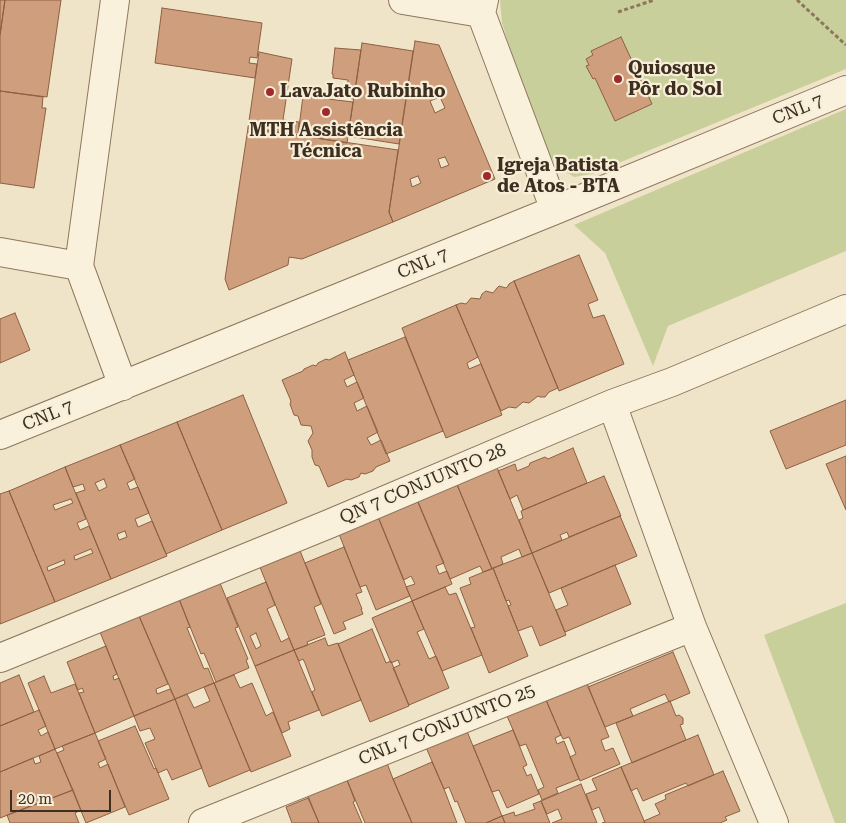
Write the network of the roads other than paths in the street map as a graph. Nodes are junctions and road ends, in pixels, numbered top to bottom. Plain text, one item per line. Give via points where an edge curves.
1 (115, 0) edge
2 (403, 0) edge
3 (482, 7) edge
4 (846, 90) edge
5 (555, 210) junction
6 (0, 252) edge
7 (79, 266) junction
8 (846, 309) edge
9 (123, 386) junction
10 (612, 404) junction
11 (0, 436) edge
12 (692, 627) junction
13 (0, 658) edge
14 (203, 823) edge
15 (774, 823) edge

1 - 7 street
2 - 3 street
3 - 5 street
4 - 5 street, CNL 7
5 - 9 street, CNL 7
6 - 7 street
7 - 9 street
8 - 10 street, QN 7 CONJUNTO 28
9 - 11 street, CNL 7
10 - 12 street
10 - 13 street, QN 7 CONJUNTO 28 via 330,524
12 - 14 street, CNL 7 CONJUNTO 25
12 - 15 street

